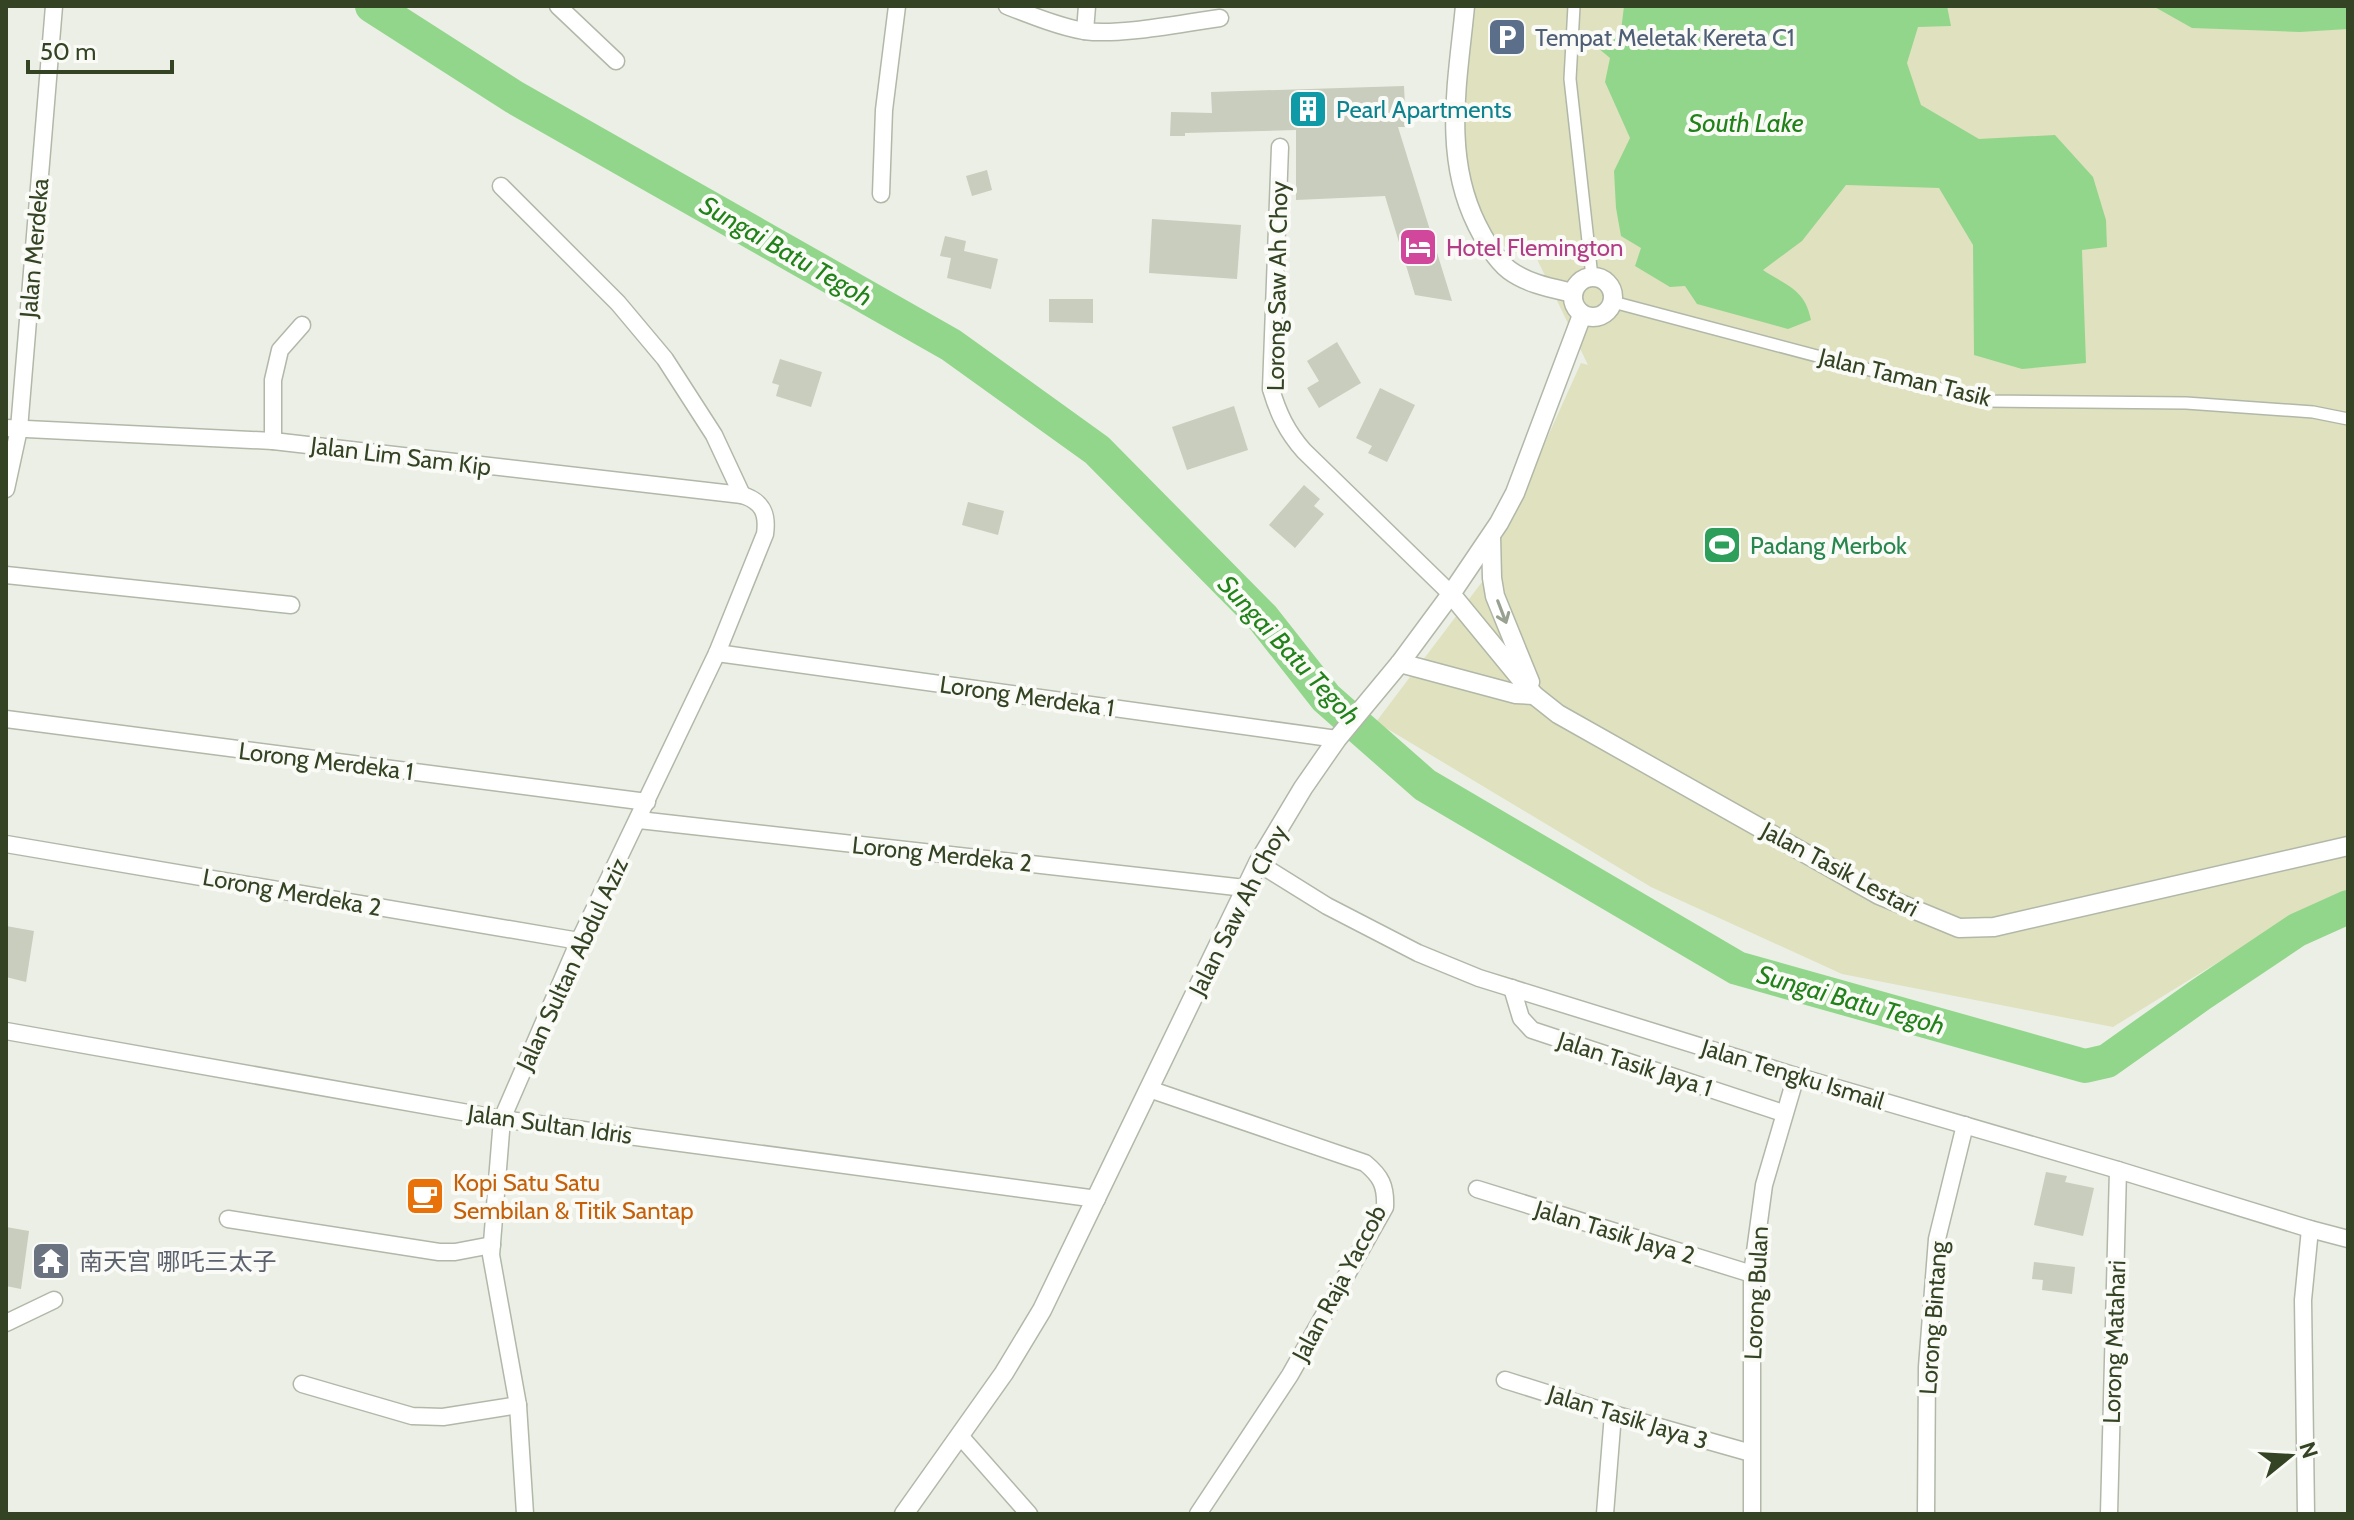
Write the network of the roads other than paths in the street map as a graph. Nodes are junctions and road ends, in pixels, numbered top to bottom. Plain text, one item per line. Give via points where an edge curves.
1 (54, 6) edge
2 (558, 6) edge
3 (897, 6) edge
4 (1007, 6) edge
5 (1087, 6) edge
6 (1465, 6) edge
7 (1574, 6) edge
8 (1220, 18) dead end
9 (1085, 31) junction
10 (616, 61) dead end
11 (1280, 147) dead end
12 (501, 186) dead end
13 (881, 194) dead end
14 (1592, 277) junction
15 (1573, 293) junction
16 (1613, 302) junction
17 (1582, 315) junction
18 (302, 325) dead end
19 (2348, 419) edge
20 (12, 428) edge
21 (273, 441) junction
22 (6, 489) edge
23 (742, 495) junction
24 (1491, 536) junction
25 (6, 575) edge
26 (1451, 594) junction
27 (291, 605) dead end
28 (717, 653) junction
29 (1400, 663) junction
30 (1534, 695) junction
31 (6, 719) edge
32 (1342, 734) junction
33 (647, 802) junction
34 (639, 820) junction
35 (6, 844) edge
36 (2348, 846) edge
37 (1258, 863) junction
38 (1245, 888) junction
39 (579, 941) junction
40 (1512, 988) junction
41 (6, 1031) edge
42 (1796, 1076) junction
43 (1149, 1089) junction
44 (1783, 1113) junction
45 (502, 1119) junction
46 (1965, 1125) junction
47 (2118, 1170) junction
48 (1477, 1189) dead end
49 (1097, 1199) junction
50 (228, 1219) dead end
51 (2310, 1229) junction
52 (2348, 1239) edge
53 (492, 1245) junction
54 (1752, 1274) junction
55 (54, 1300) dead end
56 (6, 1323) edge
57 (1505, 1380) dead end
58 (302, 1384) dead end
59 (518, 1405) junction
60 (1613, 1414) junction
61 (961, 1437) junction
62 (1751, 1453) junction
63 (525, 1514) edge
64 (904, 1514) edge
65 (1029, 1514) edge
66 (1198, 1514) edge
67 (1605, 1514) edge
68 (1752, 1514) edge
69 (1926, 1514) edge
70 (2109, 1514) edge
71 (2306, 1514) edge

1 - 20 street, Jalan Merdeka
2 - 10 street
3 - 13 street via 884,110
4 - 9 street
5 - 9 street
6 - 15 street via 1454,143 1470,212 1508,270
7 - 14 street via 1570,79
8 - 9 street
11 - 26 street, Lorong Saw Ah Choy via 1271,389 1279,415 1304,451
12 - 23 street via 618,303 665,359 714,435
14 - 15 street via 1577,284
14 - 16 street via 1608,284
15 - 17 street via 1573,304
16 - 17 street via 1600,316
16 - 19 street, Jalan Taman Tasik via 1987,401 2186,403
17 - 24 street, Jalan Saw Ah Choy via 1515,493
18 - 21 street via 280,350 273,380
20 - 21 street, Jalan Lim Sam Kip
20 - 22 street, Jalan Merdeka
21 - 23 street, Jalan Lim Sam Kip
23 - 28 street, Jalan Sultan Abdul Aziz via 763,507 765,534
24 - 26 street, Jalan Saw Ah Choy
24 -> 30 street via 1495,596
25 - 27 street
26 - 29 street, Jalan Saw Ah Choy
26 - 30 street, Jalan Tasik Lestari
28 - 32 street, Lorong Merdeka 1
28 - 33 street, Jalan Sultan Abdul Aziz
29 - 30 street
29 - 32 street, Jalan Saw Ah Choy
30 - 36 street, Jalan Tasik Lestari via 1558,714 1879,895 1959,928 1994,927
31 - 33 street, Lorong Merdeka 1
32 - 37 street, Jalan Saw Ah Choy
33 - 34 street, Jalan Sultan Abdul Aziz
34 - 38 street, Lorong Merdeka 2
34 - 39 street, Jalan Sultan Abdul Aziz
35 - 39 street, Lorong Merdeka 2
37 - 38 street, Jalan Saw Ah Choy
37 - 40 street, Jalan Tengku Ismail via 1418,953
38 - 43 street, Jalan Saw Ah Choy
39 - 45 street, Jalan Sultan Abdul Aziz
40 - 42 street, Jalan Tengku Ismail
40 - 44 street, Jalan Tasik Jaya 1 via 1521,1018 1532,1030
41 - 45 street, Jalan Sultan Idris
42 - 44 street, Lorong Bulan
42 - 46 street, Jalan Tengku Ismail
43 - 49 street, Jalan Saw Ah Choy
43 - 66 street, Jalan Raja Yaccob via 1365,1163 1385,1189 1385,1207 1290,1375
44 - 54 street, Lorong Bulan via 1764,1185
45 - 49 street, Jalan Sultan Idris
45 - 53 street, Jalan Sultan Abdul Aziz
46 - 47 street, Jalan Tengku Ismail
46 - 69 street, Lorong Bintang via 1937,1239 1927,1367
47 - 51 street, Jalan Tengku Ismail
47 - 70 street, Lorong Matahari
48 - 54 street, Jalan Tasik Jaya 2
49 - 61 street, Jalan Saw Ah Choy via 1042,1310
50 - 53 street via 439,1252
51 - 52 street, Jalan Tengku Ismail
51 - 71 street via 2303,1300
53 - 59 street, Jalan Sultan Abdul Aziz
54 - 62 street, Lorong Bulan
55 - 56 street
57 - 60 street, Jalan Tasik Jaya 3
58 - 59 street via 412,1416
59 - 63 street, Jalan Sultan Abdul Aziz
60 - 62 street, Jalan Tasik Jaya 3
60 - 67 street
61 - 64 street, Jalan Saw Ah Choy
61 - 65 street
62 - 68 street, Lorong Bulan

